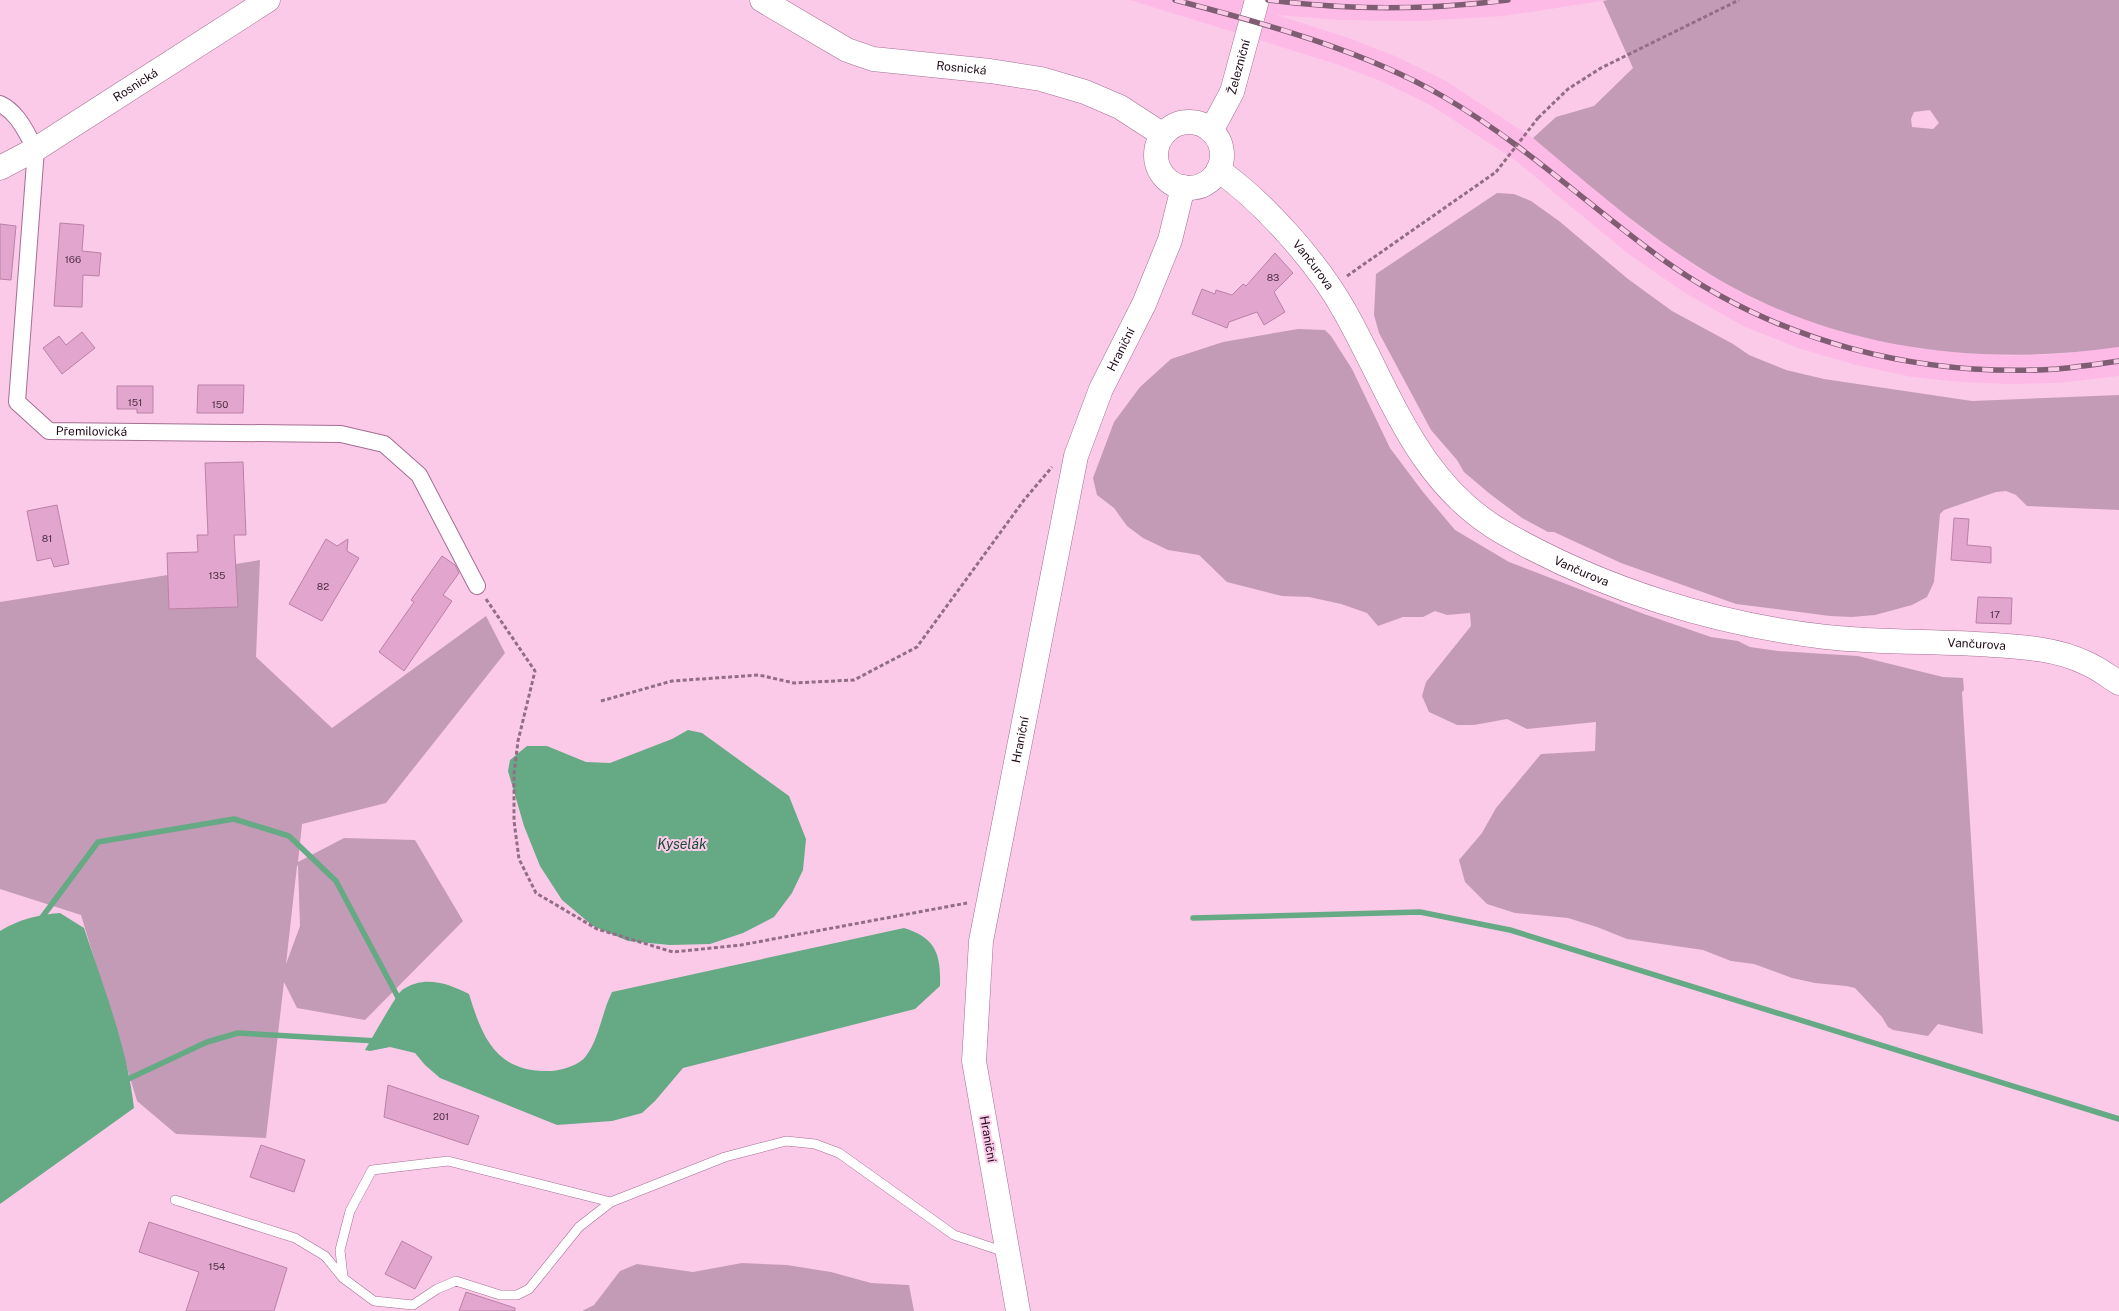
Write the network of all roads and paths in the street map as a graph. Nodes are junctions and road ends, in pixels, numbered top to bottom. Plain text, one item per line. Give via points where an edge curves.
1 (268, 0) edge
2 (762, 0) edge
3 (1257, 0) edge
4 (1739, 0) edge
5 (0, 104) edge
6 (1210, 131) junction
7 (1164, 135) junction
8 (36, 149) junction
9 (0, 168) edge
10 (1218, 170) junction
11 (1183, 187) junction
12 (1330, 288) junction
13 (1076, 456) junction
14 (477, 586) joint
15 (2119, 683) edge
16 (601, 701) dead end
17 (989, 898) junction
18 (175, 1200) dead end
19 (611, 1202) junction
20 (1008, 1252) junction
21 (343, 1278) junction
22 (1018, 1311) edge

1 - 8 street, Rosnická
2 - 7 street, Rosnická via 847,50 864,56 1041,79 1120,107
3 - 6 street, Železniční via 1232,92
4 - 12 path, bridge via 1601,68 1568,89 1538,118 1496,172
5 - 8 street via 19,120
6 - 7 street via 1186,122
6 - 10 street via 1222,153
7 - 11 street via 1157,151 1158,167 1168,180
8 - 9 street, Rosnická
8 - 14 street, Přemilovická via 17,402 49,431 341,434 384,444 419,475
10 - 11 street via 1207,183
10 - 12 street, Vančurova via 1239,184 1291,238
11 - 13 street, Hraniční via 1170,240 1144,304 1101,389
12 - 15 street, Vančurova via 1410,438 1433,471 1458,498 1502,533 1603,580 1739,624 1831,637 2037,649 2085,663
13 - 16 path via 1058,460 1024,500 917,648 854,680 794,683 758,675 672,681
13 - 17 street, Hraniční
14 - 17 path via 535,671 518,741 514,821 519,859 536,893 598,929 673,952 741,945
17 - 20 street, Hraniční via 981,941 974,1061
18 - 21 lane via 295,1238 325,1256
19 - 20 lane via 725,1157 786,1141 814,1144 839,1153 954,1235
19 - 21 lane via 579,1227 529,1289 518,1295 500,1295 456,1281 413,1305 374,1301
19 - 21 lane via 448,1161 372,1170 350,1211 340,1250
20 - 22 street, Hraniční

